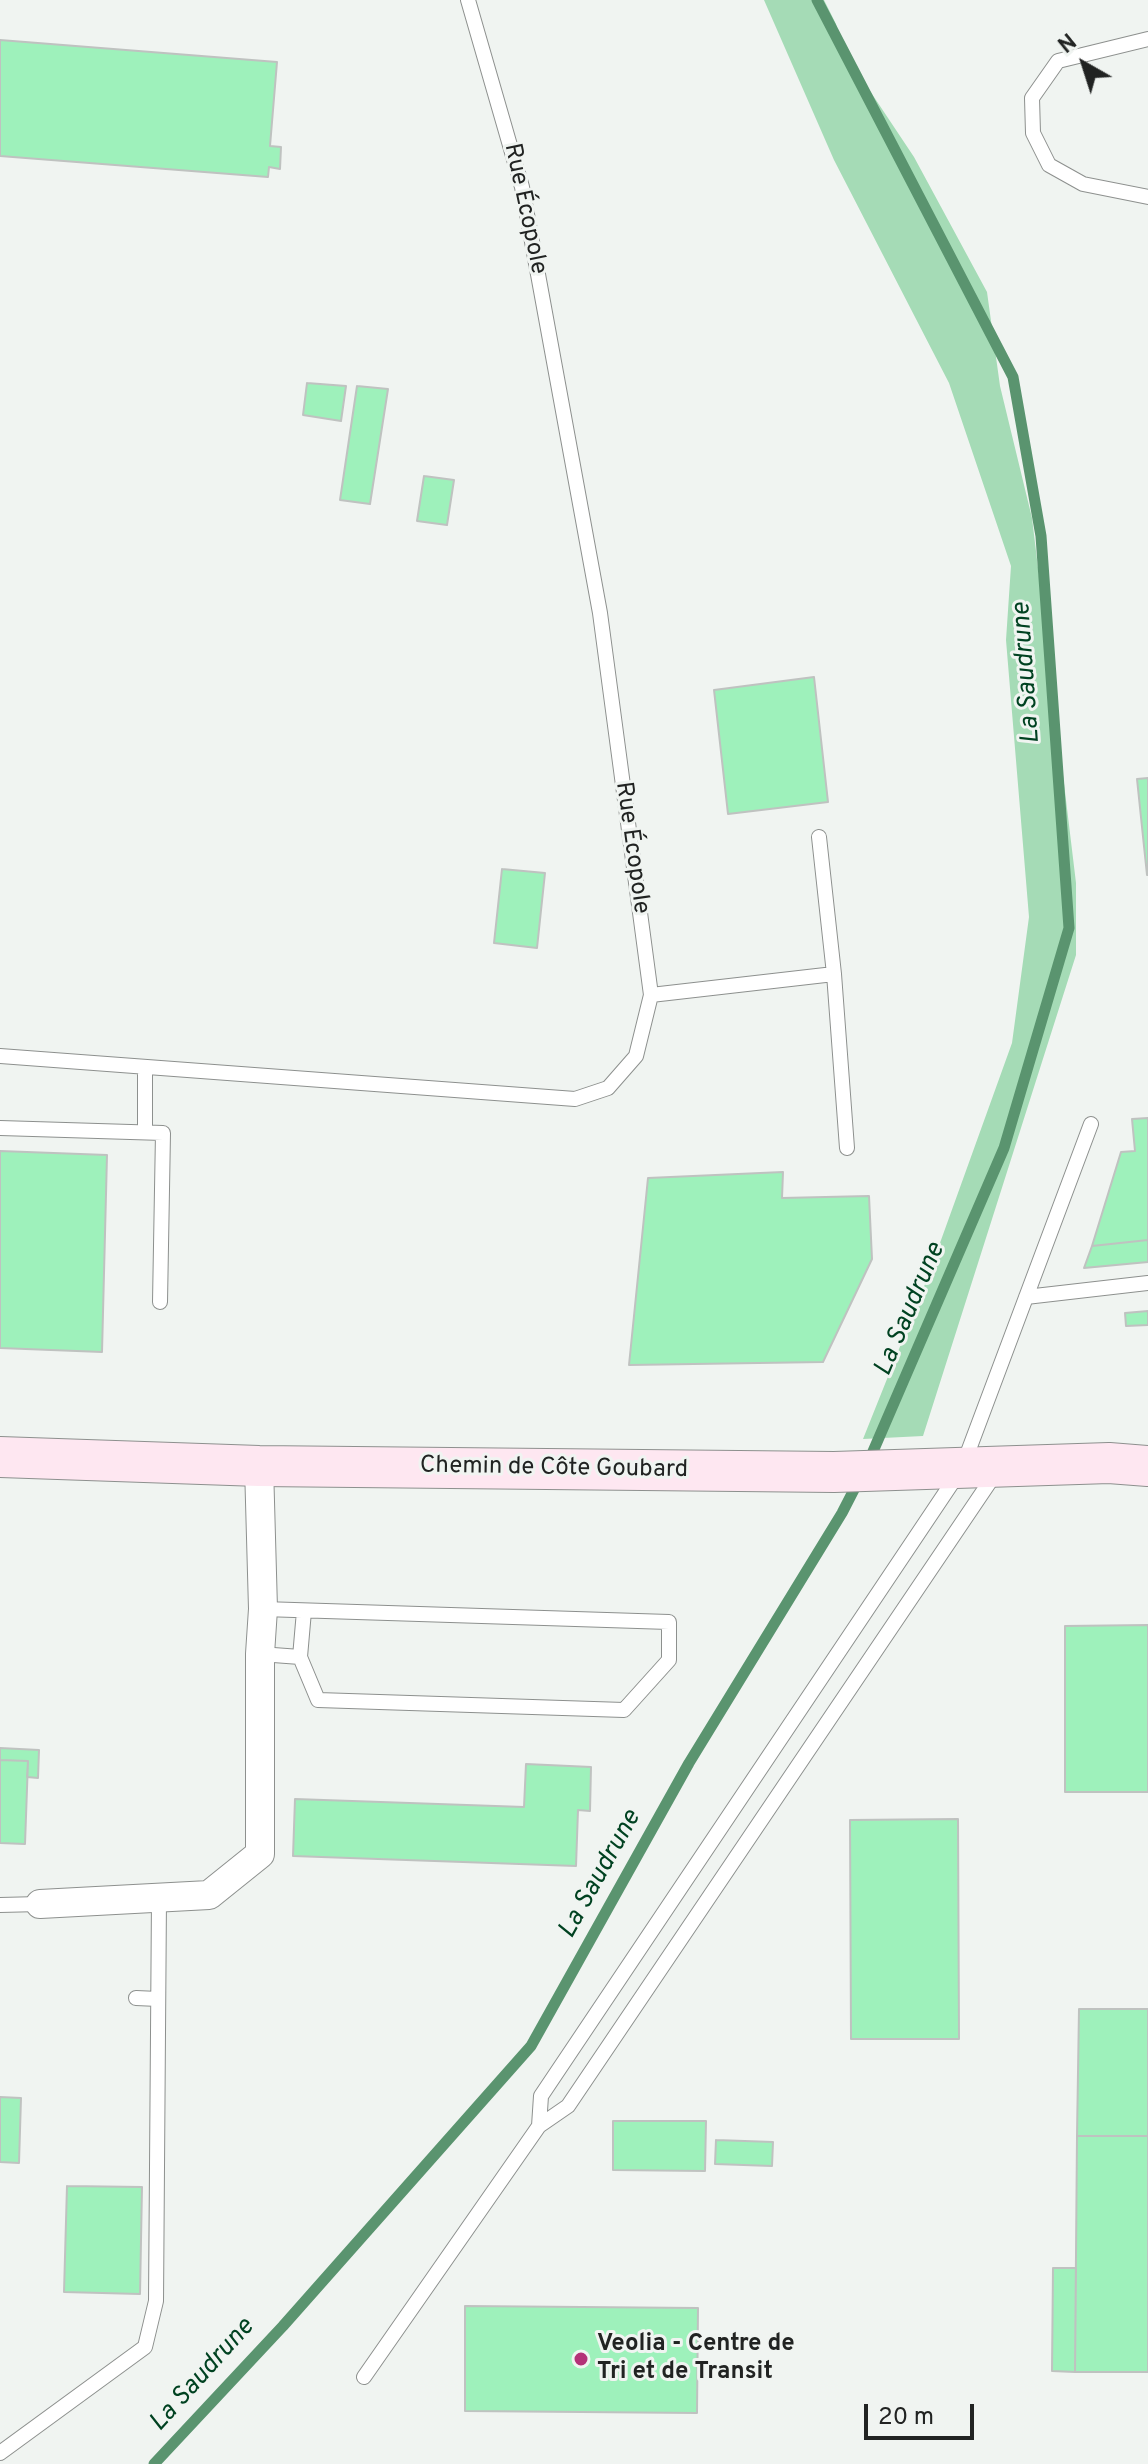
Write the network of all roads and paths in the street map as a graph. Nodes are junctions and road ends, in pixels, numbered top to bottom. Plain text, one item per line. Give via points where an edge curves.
1 (468, 0) edge
2 (1148, 39) edge
3 (1148, 197) edge
4 (819, 837) dead end
5 (834, 974) junction
6 (651, 995) junction
7 (0, 1056) edge
8 (145, 1067) junction
9 (1091, 1124) dead end
10 (0, 1128) edge
11 (145, 1132) junction
12 (847, 1148) dead end
13 (1148, 1283) edge
14 (1026, 1297) junction
15 (160, 1302) dead end
16 (1148, 1453) edge
17 (0, 1457) edge
18 (1109, 1463) junction
19 (259, 1466) junction
20 (1148, 1466) edge
21 (981, 1467) junction
22 (263, 1609) junction
23 (304, 1611) junction
24 (260, 1654) junction
25 (300, 1657) junction
26 (159, 1898) junction
27 (40, 1904) joint
28 (0, 1905) edge
29 (136, 1998) dead end
30 (158, 1999) junction
31 (539, 2126) junction
32 (364, 2377) dead end
33 (0, 2453) edge

1 - 6 lane, Rue Écopole via 522,187 536,263 600,613
2 - 3 lane via 1058,61 1032,98 1033,133 1049,165 1083,184
4 - 5 lane
5 - 6 lane
5 - 12 lane
6 - 8 lane, Rue Écopole via 636,1056 608,1088 575,1099
7 - 8 lane, Rue Écopole
8 - 11 lane
9 - 14 lane
10 - 11 lane
11 - 15 lane via 163,1133
13 - 14 lane
14 - 21 lane
16 - 18 main road, Chemin de Côte Goubard
17 - 19 main road, Chemin de Côte Goubard
18 - 20 main road, Chemin de Côte Goubard
18 - 21 main road, Chemin de Côte Goubard
19 - 21 main road, Chemin de Côte Goubard via 834,1472
19 - 22 street
21 - 31 lane via 568,2106
21 - 31 lane via 541,2096
22 - 23 lane
22 - 24 street
23 - 25 lane
23 - 25 lane via 669,1622 669,1660 624,1710 318,1700
24 - 25 lane
24 - 26 street via 260,1854 209,1895
26 - 27 street
26 - 30 lane
27 - 28 lane
29 - 30 lane
30 - 33 lane via 156,2301 145,2347
31 - 32 lane

